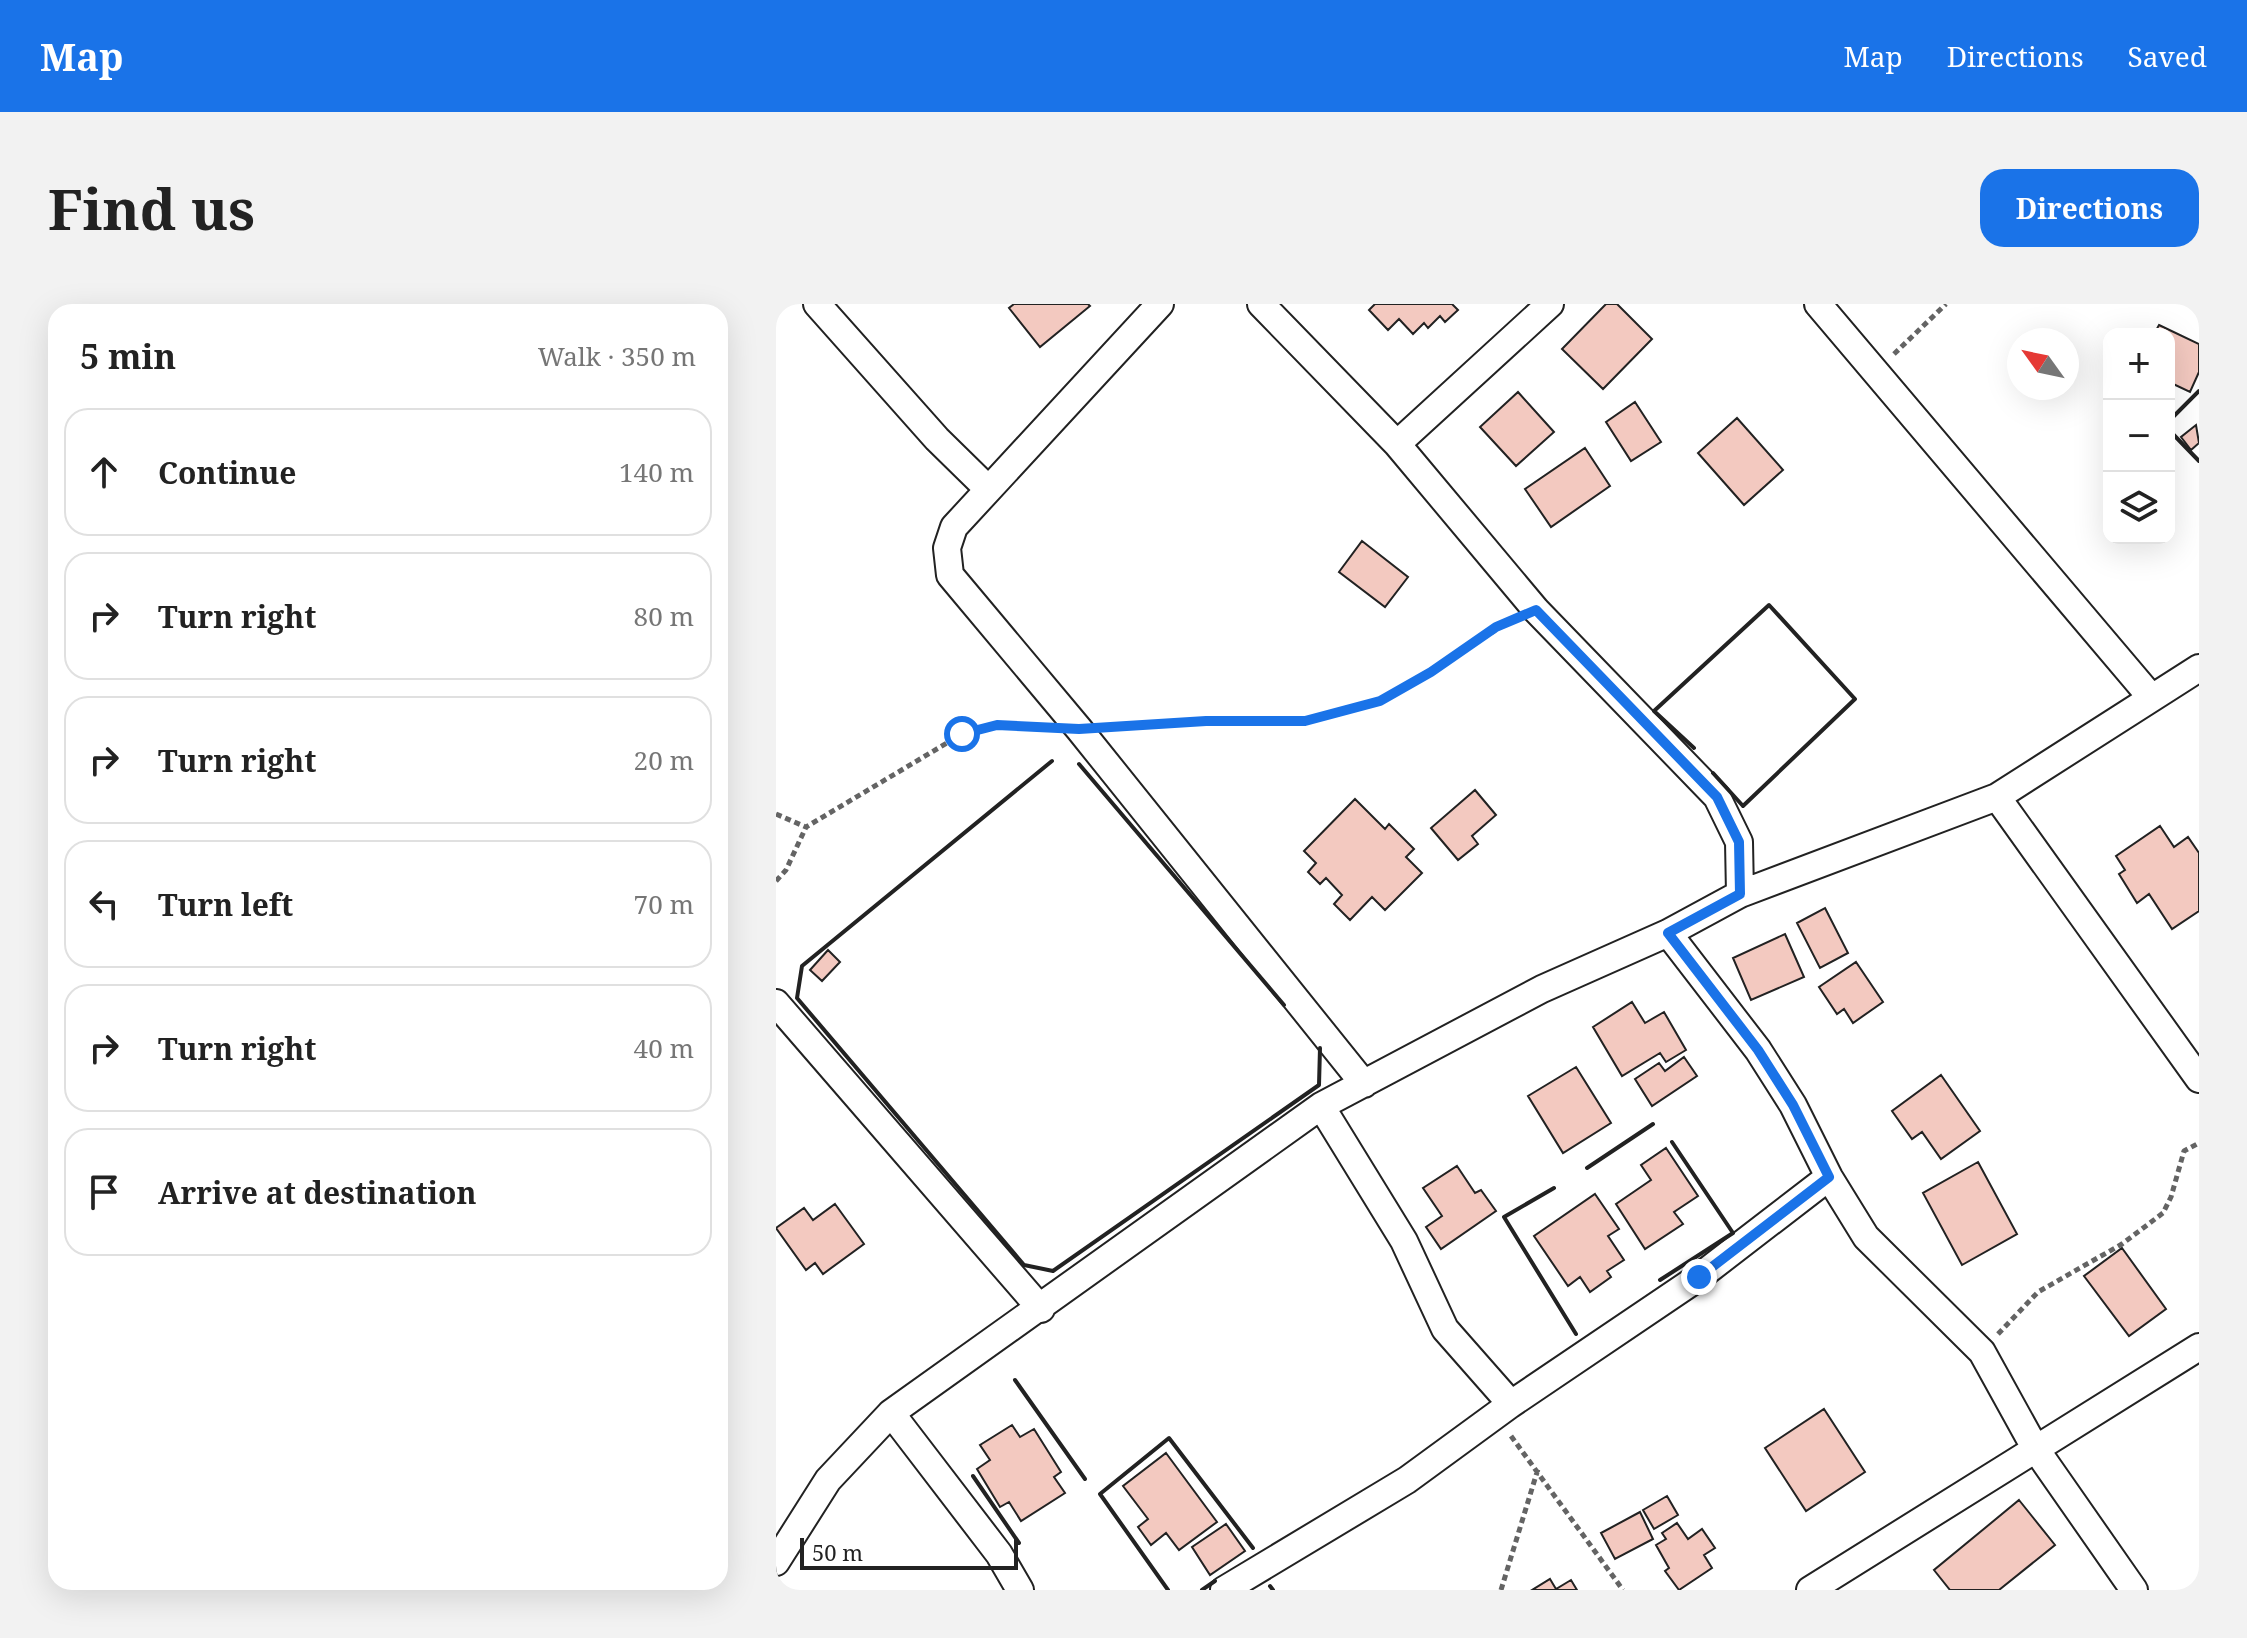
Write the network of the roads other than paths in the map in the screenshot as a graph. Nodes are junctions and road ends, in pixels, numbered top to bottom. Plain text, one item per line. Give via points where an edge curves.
1 (817, 304) edge
2 (1160, 304) edge
3 (1261, 304) edge
4 (1550, 304) edge
5 (1818, 304) edge
6 (1397, 444) junction
7 (988, 489) junction
8 (2199, 668) edge
9 (2150, 696) junction
10 (1997, 797) junction
11 (1740, 894) junction
12 (1668, 933) junction
13 (776, 1003) edge
14 (2199, 1079) edge
15 (1364, 1084) junction
16 (1321, 1106) junction
17 (1829, 1177) junction
18 (1041, 1309) junction
19 (2199, 1347) edge
20 (1511, 1404) junction
21 (891, 1413) junction
22 (2035, 1448) junction
23 (776, 1562) edge
24 (1020, 1590) edge
25 (1224, 1590) edge
26 (1810, 1590) edge
27 (2134, 1590) edge

1 - 7 street
2 - 7 street
3 - 6 street
4 - 6 street
5 - 9 street
6 - 11 street via 1536,610 1717,797 1739,842
7 - 15 street via 954,527 947,548 950,575
8 - 9 street
9 - 10 street
10 - 11 street
10 - 14 street
11 - 12 street
12 - 15 street via 1542,989
12 - 17 street via 1758,1050
13 - 18 street
15 - 16 street
16 - 18 street
16 - 20 street via 1404,1241 1445,1329
17 - 20 street via 1699,1277
17 - 22 street via 1866,1237 1982,1352
18 - 21 street
19 - 22 street
20 - 25 street via 1407,1480
21 - 23 street via 828,1480
21 - 24 street via 999,1554
22 - 26 street
22 - 27 street

